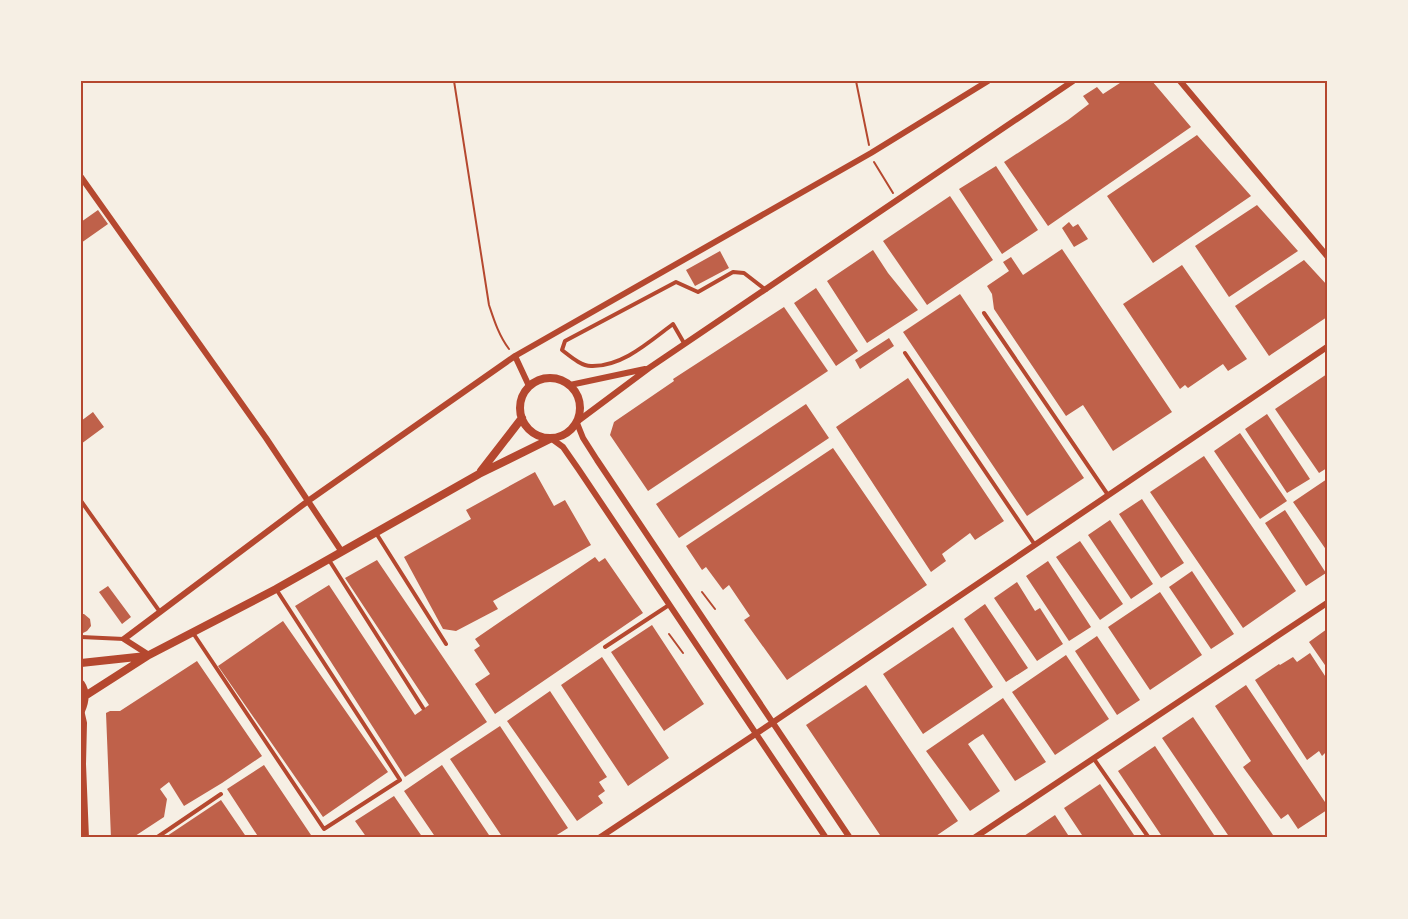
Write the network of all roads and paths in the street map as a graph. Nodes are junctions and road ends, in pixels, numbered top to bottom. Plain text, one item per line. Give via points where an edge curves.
1 (454, 81) edge
2 (988, 81) edge
3 (1073, 81) edge
4 (1180, 81) edge
5 (81, 177) edge
6 (1327, 256) edge
7 (766, 290) junction
8 (984, 313) dead end
9 (684, 344) junction
10 (1327, 347) edge
11 (905, 353) dead end
12 (515, 356) junction
13 (649, 368) junction
14 (570, 385) junction
15 (529, 386) junction
16 (522, 418) junction
17 (577, 422) junction
18 (551, 439) junction
19 (479, 474) junction
20 (1108, 495) junction
21 (81, 501) edge
22 (308, 501) junction
23 (376, 533) junction
24 (1035, 545) junction
25 (342, 552) junction
26 (328, 560) junction
27 (276, 589) junction
28 (702, 592) dead end
29 (1327, 603) edge
30 (669, 605) junction
31 (715, 609) dead end
32 (160, 612) junction
33 (193, 633) junction
34 (669, 634) dead end
35 (81, 637) edge
36 (124, 639) junction
37 (446, 644) dead end
38 (605, 647) dead end
39 (683, 653) dead end
40 (149, 655) junction
41 (81, 663) edge
42 (81, 684) edge
43 (85, 696) junction
44 (423, 708) dead end
45 (81, 711) edge
46 (772, 723) junction
47 (755, 733) junction
48 (82, 746) edge
49 (1094, 758) junction
50 (82, 775) edge
51 (221, 794) dead end
52 (84, 835) edge
53 (156, 838) edge
54 (599, 838) edge
55 (826, 838) edge
56 (850, 838) edge
57 (974, 838) edge
58 (1149, 838) edge

1 - 12 path via 489,304 505,344
2 - 12 street via 871,153
3 - 7 street
4 - 6 street
5 - 22 street
7 - 9 street
7 - 9 lane via 744,273 733,272 698,292 676,282 565,341 562,350 589,366 612,363 673,324
8 - 20 lane
9 - 13 street
10 - 20 street
11 - 24 lane
12 - 15 street
12 - 22 street
13 - 14 street
13 - 17 street
14 - 15 street via 545,378
14 - 17 street via 580,402
15 - 16 street via 521,401
16 - 18 street via 533,433
16 - 19 street
17 - 18 street via 567,434
17 - 46 street via 597,460
18 - 19 street
18 - 30 street via 563,447
19 - 23 street
20 - 24 street
21 - 32 lane
22 - 25 street
22 - 32 street
23 - 25 street
23 - 37 lane
24 - 46 street
25 - 26 street
26 - 27 street
26 - 44 lane
27 - 33 street
27 - 33 lane via 400,780 324,829
28 - 31 path
29 - 49 street
30 - 38 lane
30 - 47 street
32 - 36 street
33 - 40 street
34 - 39 path
35 - 36 lane
36 - 40 street
40 - 41 street
40 - 43 street
42 - 43 street
43 - 45 street
45 - 48 street
46 - 47 street
46 - 56 street
47 - 54 street
47 - 55 street
48 - 50 street
49 - 57 street
49 - 58 lane
50 - 52 street
51 - 53 lane

